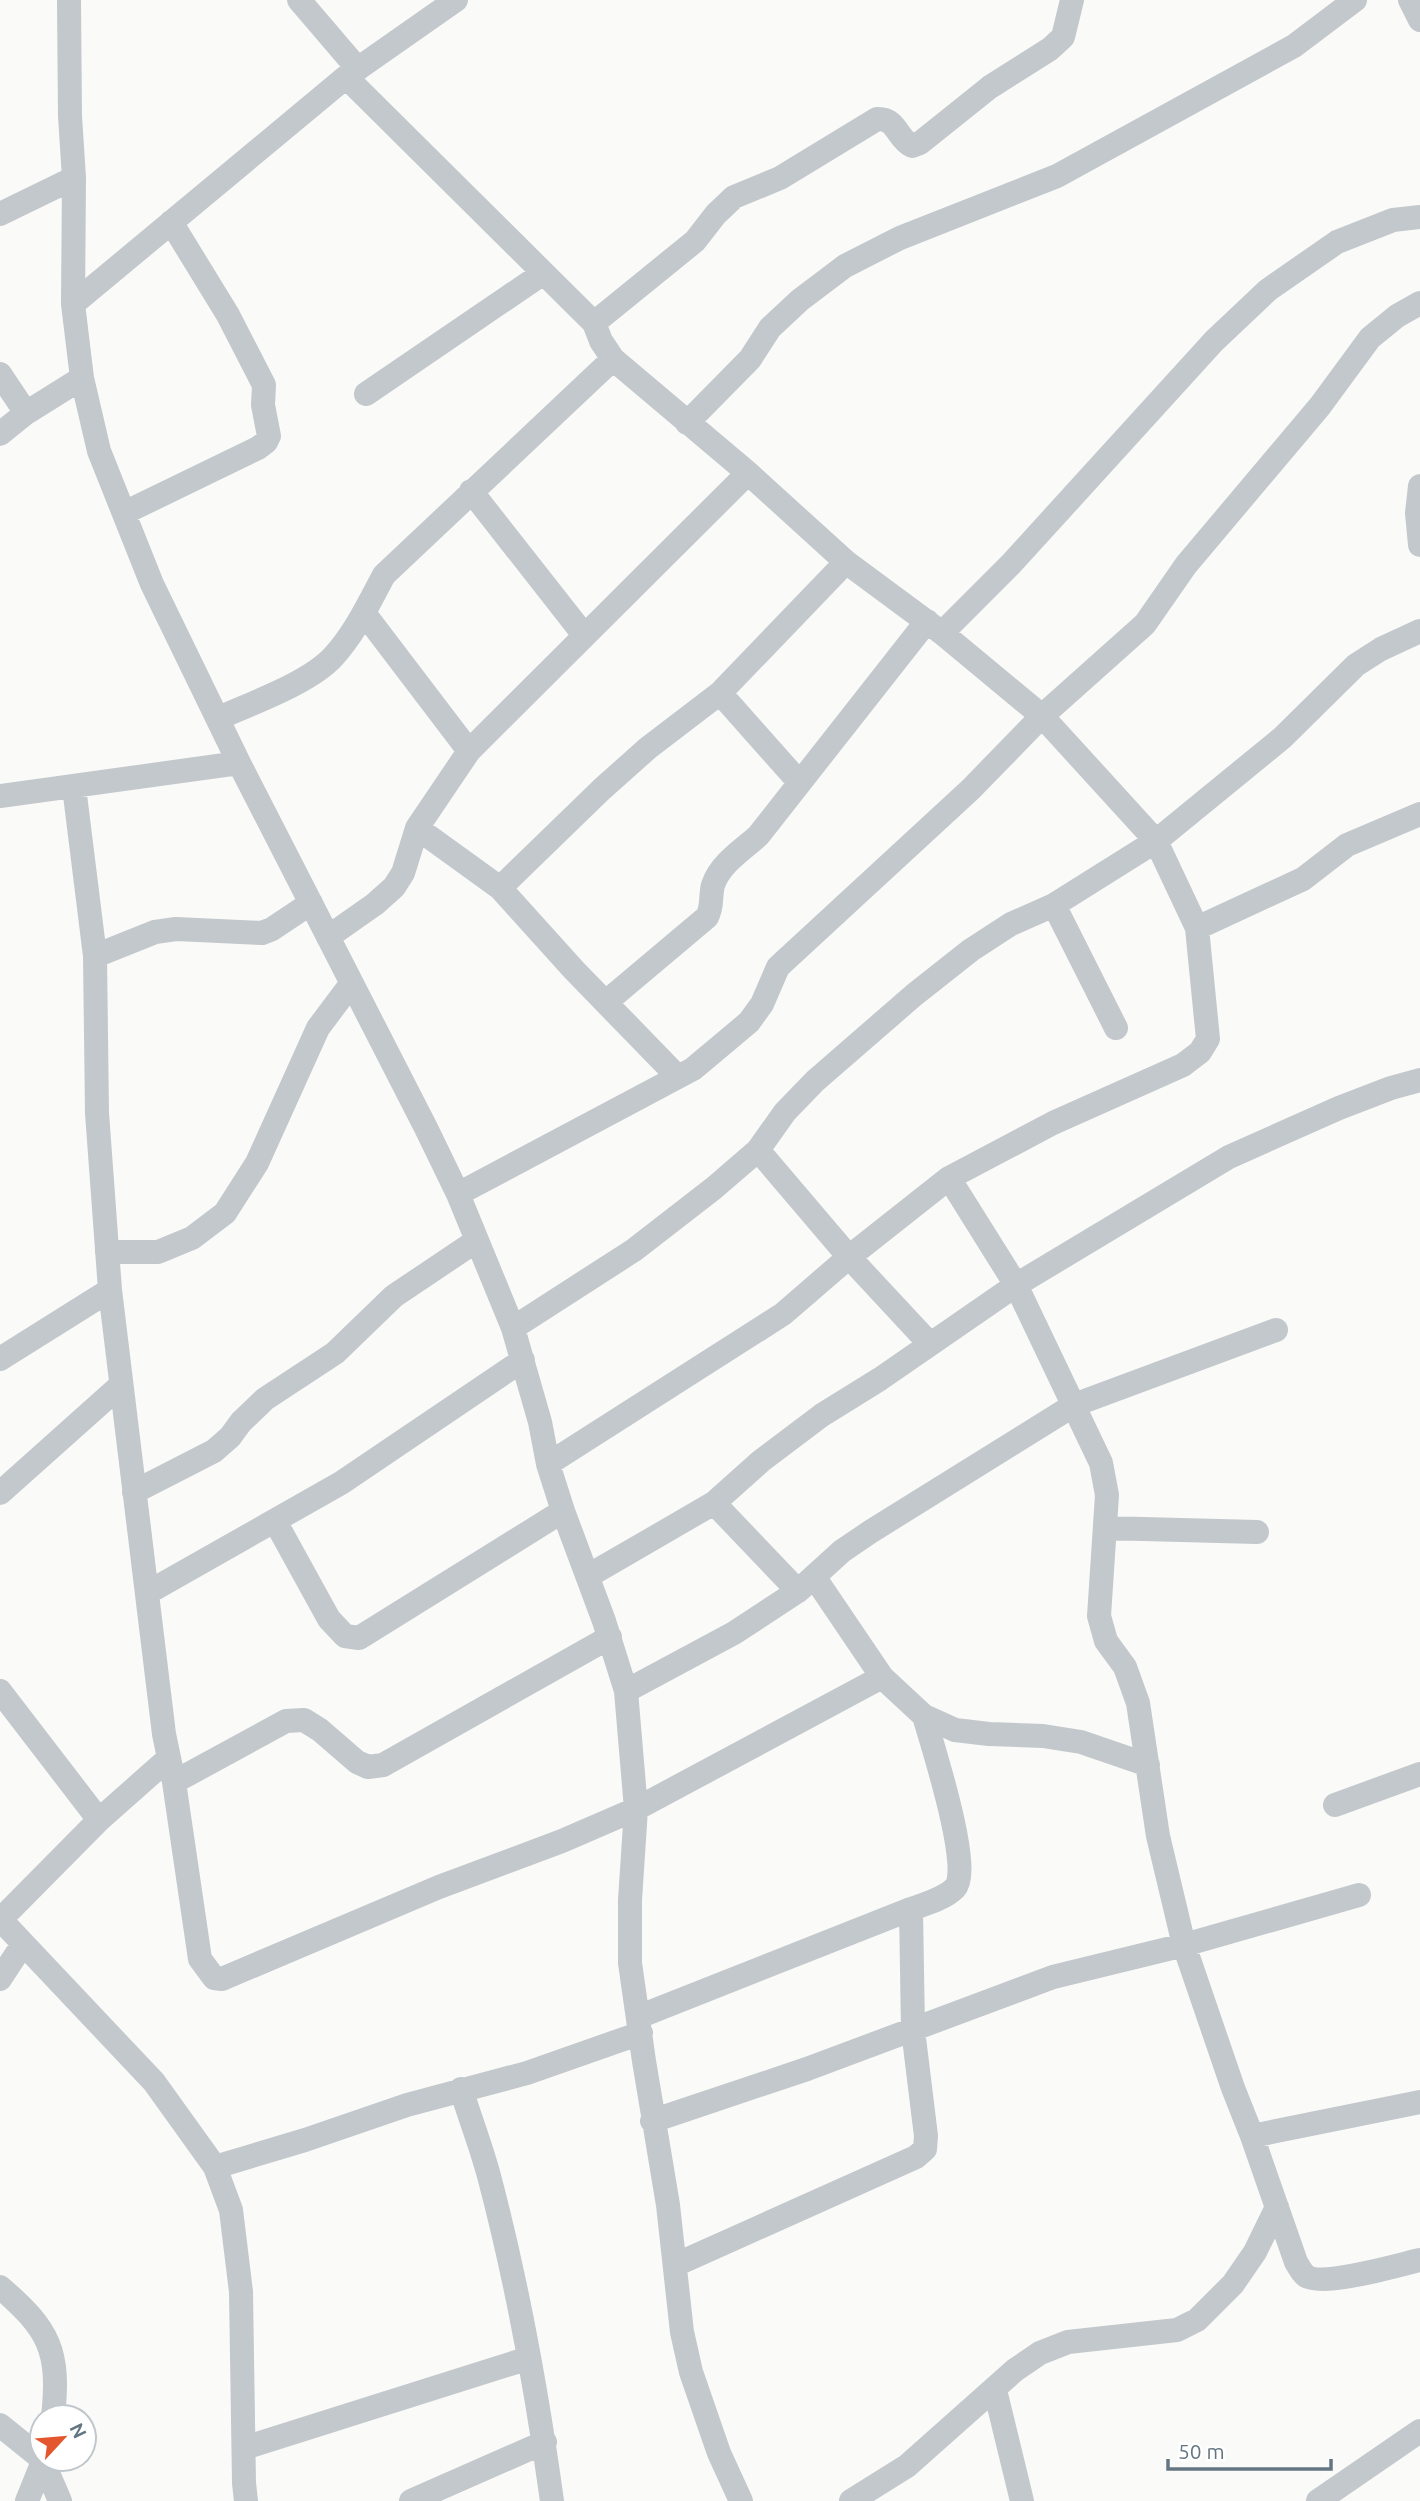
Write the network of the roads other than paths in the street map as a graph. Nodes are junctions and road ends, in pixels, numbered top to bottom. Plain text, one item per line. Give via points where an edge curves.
1 (69, 0) edge
2 (299, 0) edge
3 (456, 0) edge
4 (1072, 0) edge
5 (1355, 0) edge
6 (1410, 0) edge
7 (1420, 20) edge
8 (352, 73) junction
9 (74, 178) junction
10 (0, 214) edge
11 (1420, 217) edge
12 (171, 222) junction
13 (542, 274) junction
14 (1420, 303) edge
15 (73, 304) junction
16 (594, 323) junction
17 (613, 359) junction
18 (0, 374) edge
19 (82, 379) junction
20 (366, 394) dead end
21 (26, 413) junction
22 (687, 423) junction
23 (0, 434) edge
24 (748, 472) junction
25 (1420, 486) edge
26 (471, 491) junction
27 (124, 513) junction
28 (1420, 545) edge
29 (846, 562) junction
30 (365, 614) junction
31 (934, 627) junction
32 (1420, 631) edge
33 (584, 635) junction
34 (720, 693) junction
35 (1042, 716) junction
36 (219, 718) junction
37 (468, 751) junction
38 (239, 763) junction
39 (799, 782) junction
40 (74, 787) junction
41 (0, 796) edge
42 (1420, 814) edge
43 (417, 828) junction
44 (1156, 841) junction
45 (500, 888) junction
46 (311, 902) junction
47 (1054, 905) junction
48 (1197, 928) junction
49 (328, 937) junction
50 (94, 956) junction
51 (351, 984) junction
52 (606, 1002) junction
53 (1116, 1028) dead end
54 (678, 1077) junction
55 (1420, 1080) edge
56 (758, 1150) junction
57 (949, 1178) junction
58 (458, 1194) junction
59 (476, 1241) junction
60 (107, 1252) junction
61 (849, 1256) junction
62 (1016, 1286) junction
63 (110, 1290) junction
64 (513, 1328) junction
65 (1276, 1330) dead end
66 (929, 1343) junction
67 (0, 1359) edge
68 (523, 1360) junction
69 (121, 1385) junction
70 (1074, 1405) junction
71 (548, 1464) junction
72 (134, 1492) junction
73 (0, 1493) edge
74 (714, 1503) junction
75 (563, 1511) junction
76 (275, 1521) junction
77 (1105, 1528) junction
78 (1257, 1532) dead end
79 (588, 1576) junction
80 (807, 1584) junction
81 (147, 1593) junction
82 (610, 1637) junction
83 (882, 1677) junction
84 (0, 1690) edge
85 (626, 1691) junction
86 (924, 1716) junction
87 (1148, 1765) junction
88 (172, 1770) junction
89 (1420, 1774) edge
90 (1335, 1805) dead end
91 (636, 1810) junction
92 (99, 1820) junction
93 (1359, 1895) dead end
94 (911, 1909) junction
95 (0, 1919) edge
96 (23, 1944) junction
97 (1184, 1945) junction
98 (0, 1979) edge
99 (640, 2025) junction
100 (913, 2030) junction
101 (461, 2089) junction
102 (1420, 2102) edge
103 (653, 2121) junction
104 (1252, 2136) junction
105 (215, 2167) junction
106 (1277, 2207) junction
107 (1420, 2260) edge
108 (676, 2265) junction
109 (0, 2287) edge
110 (529, 2358) junction
111 (995, 2390) junction
112 (54, 2403) edge
113 (0, 2425) edge
114 (1420, 2431) edge
115 (545, 2442) junction
116 (28, 2447) edge
117 (244, 2448) junction
118 (38, 2473) edge
119 (49, 2473) edge
120 (27, 2501) edge
121 (60, 2501) edge
122 (246, 2501) edge
123 (411, 2501) edge
124 (552, 2501) edge
125 (741, 2501) edge
126 (851, 2501) edge
127 (1023, 2501) edge
128 (1318, 2501) edge

1 - 9 street
2 - 8 street
3 - 8 street
4 - 16 street via 1063,37 920,143 906,143 893,123 877,118 780,178 734,197 695,241
5 - 22 street via 1294,46 1057,176 900,238 845,266 770,328 750,359
6 - 7 street
8 - 12 street
8 - 13 street
9 - 10 street
9 - 15 street
11 - 31 street via 1393,220 1337,242 1268,290 1214,341 1011,564
12 - 15 street
12 - 27 street via 264,385 269,436 258,448
13 - 16 street
13 - 20 street
14 - 35 street via 1370,338 1320,406 1186,565 1145,624
15 - 19 street
16 - 17 street
17 - 22 street
17 - 26 street
18 - 21 street
19 - 21 street
19 - 27 street via 99,451
21 - 23 street
22 - 24 street
24 - 29 street
24 - 33 street
25 - 28 street
26 - 30 street via 384,575
26 - 33 street
27 - 36 street via 152,584
29 - 31 street
29 - 34 street
30 - 36 street via 332,658 310,676
30 - 37 street
31 - 35 street
31 - 39 street
32 - 44 street via 1356,665 1282,738
33 - 37 street
34 - 39 street
34 - 45 street via 648,748
35 - 44 street
35 - 54 street via 971,789 778,967 749,1022 711,1056
36 - 38 street
37 - 43 street
38 - 40 street
38 - 46 street
39 - 52 street via 758,836 716,878 707,917
40 - 41 street
40 - 50 street
42 - 48 street via 1347,845 1303,879
43 - 45 street
43 - 49 street via 394,887
44 - 47 street
44 - 48 street
45 - 52 street
46 - 49 street
46 - 50 street via 262,933 176,929 155,932
47 - 53 street
47 - 56 street via 1011,924 915,995 815,1081
48 - 57 street via 1208,1021 1208,1040 1200,1052 1184,1065
49 - 51 street
50 - 60 street via 97,1113
51 - 58 street
51 - 60 street via 318,1028 257,1163 225,1213 192,1238 158,1252
52 - 54 street
54 - 58 street
55 - 62 street via 1339,1108 1229,1157
56 - 61 street
56 - 64 street via 634,1250
57 - 61 street
57 - 62 street
58 - 59 street
59 - 64 street
59 - 72 street via 394,1296 335,1353 265,1399 214,1451
60 - 63 street
61 - 66 street
61 - 71 street via 783,1314
62 - 66 street
62 - 70 street
63 - 67 street
63 - 69 street
64 - 68 street
65 - 70 street
66 - 74 street via 822,1415
68 - 71 street
68 - 76 street via 341,1483
69 - 72 street
69 - 73 street
70 - 77 street via 1101,1463 1107,1495
70 - 80 street via 870,1532
71 - 75 street
72 - 81 street
74 - 79 street
74 - 80 street
75 - 76 street via 359,1638 345,1636 329,1619
75 - 79 street
76 - 81 street
77 - 78 street
77 - 87 street via 1099,1616 1138,1703
79 - 82 street
80 - 83 street
80 - 85 street via 734,1633
81 - 88 street
82 - 85 street
82 - 88 street via 383,1765 368,1767 357,1762 304,1720 286,1721
83 - 86 street
83 - 91 street
84 - 92 street
85 - 91 street
86 - 87 street via 955,1730 1081,1742
86 - 94 street via 951,1809 961,1876 956,1888
87 - 97 street via 1158,1836
88 - 91 street via 200,1959 214,1978 222,1979 439,1886
88 - 92 street
89 - 90 street
91 - 99 street via 630,1951
92 - 95 street
93 - 97 street
94 - 99 street
94 - 100 street
95 - 96 street
96 - 98 street
96 - 105 street via 154,2082
97 - 100 street via 1053,1977
97 - 104 street
99 - 101 street via 527,2073
99 - 103 street
100 - 103 street
100 - 108 street via 925,2149
101 - 105 street
101 - 110 street via 488,2173
102 - 104 street
103 - 108 street
104 - 106 street
105 - 117 street via 231,2210 241,2292
106 - 107 street via 1296,2262 1304,2275 1315,2280
106 - 111 street via 1233,2284 1197,2320 1177,2330 1068,2342 1040,2353
108 - 125 street via 691,2372
109 - 112 street via 27,2310 48,2340 56,2377
110 - 115 street
110 - 117 street
111 - 126 street via 907,2466
111 - 127 street
113 - 116 street
114 - 128 street
115 - 123 street
115 - 124 street
117 - 122 street
118 - 120 street
119 - 121 street

